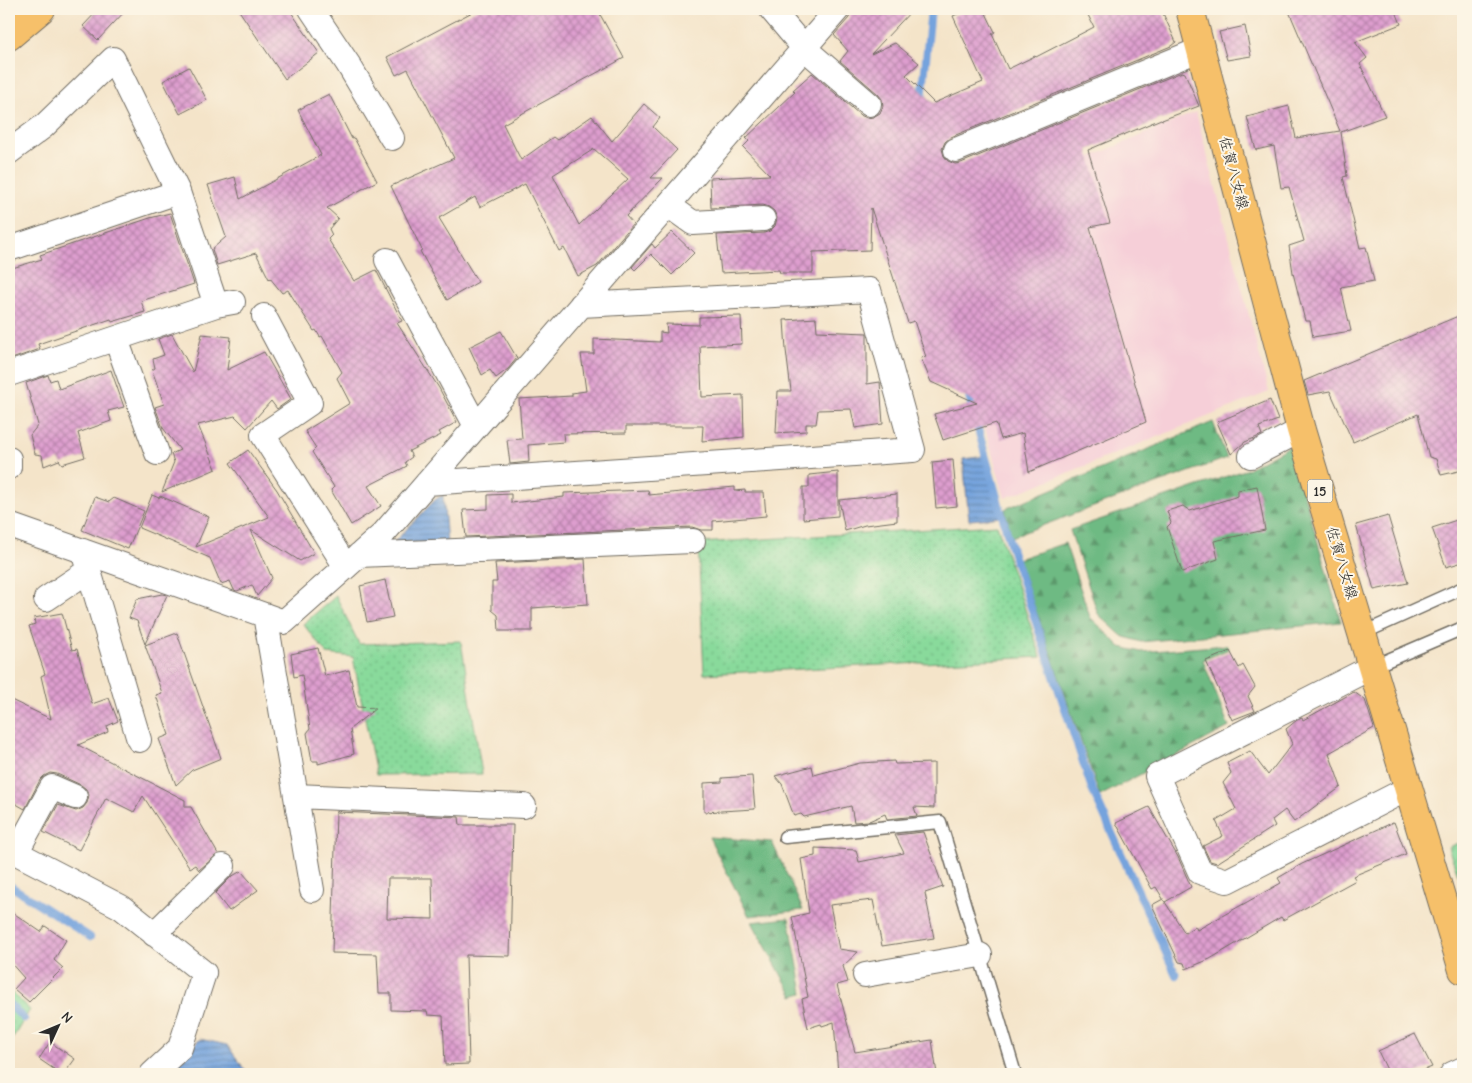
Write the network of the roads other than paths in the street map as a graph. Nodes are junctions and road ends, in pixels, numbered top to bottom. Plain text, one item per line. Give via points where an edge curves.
1 (41, 9) edge
2 (311, 9) edge
3 (771, 9) edge
4 (838, 9) edge
5 (1190, 9) edge
6 (9, 36) edge
7 (804, 48) junction
8 (1201, 49) junction
9 (869, 104) dead end
10 (392, 138) dead end
11 (956, 150) dead end
12 (9, 152) edge
13 (178, 192) junction
14 (668, 204) junction
15 (763, 220) dead end
16 (9, 249) edge
17 (388, 260) dead end
18 (581, 305) junction
19 (264, 316) dead end
20 (116, 339) junction
21 (9, 374) edge
22 (476, 426) junction
23 (1301, 430) junction
24 (157, 453) dead end
25 (1251, 456) dead end
26 (9, 459) edge
27 (9, 467) edge
28 (427, 483) junction
29 (9, 525) edge
30 (693, 541) dead end
31 (85, 561) junction
32 (352, 561) junction
33 (1463, 588) edge
34 (46, 599) dead end
35 (265, 615) junction
36 (1463, 628) edge
37 (1363, 632) junction
38 (1372, 667) junction
39 (138, 740) dead end
40 (1409, 788) junction
41 (296, 796) junction
42 (75, 797) dead end
43 (524, 806) dead end
44 (785, 837) dead end
45 (13, 851) edge
46 (223, 866) dead end
47 (312, 890) dead end
48 (154, 934) junction
49 (980, 955) junction
50 (1463, 970) edge
51 (865, 975) dead end
52 (1463, 1069) edge
53 (152, 1074) edge
54 (1015, 1074) edge
55 (1452, 1074) edge

1 - 6 main road
2 - 10 street
3 - 7 street
4 - 7 street
5 - 8 main road, 佐賀八女線 / 15
7 - 9 street
7 - 14 street
8 - 11 street
8 - 23 main road, 佐賀八女線 / 15
12 - 13 street via 44,126 113,59
13 - 16 street
13 - 20 street via 224,304
14 - 15 street via 693,223
14 - 18 street
17 - 22 street
18 - 22 street
18 - 28 street via 868,290 913,450
19 - 32 street via 310,403 264,435
20 - 21 street
20 - 24 street
22 - 28 street
23 - 25 street
23 - 37 main road, 佐賀八女線 / 15
26 - 27 street
28 - 32 street via 383,534
29 - 31 street
30 - 32 street
31 - 34 street
31 - 35 street
31 - 39 street
32 - 35 street via 284,622
33 - 37 lane
35 - 41 street
36 - 38 lane
37 - 38 main road, 佐賀八女線 / 15
38 - 40 main road, 佐賀八女線 / 15
38 - 40 street via 1157,776 1200,872 1226,880
40 - 50 main road, 佐賀八女線 / 15
41 - 43 street
41 - 47 street
42 - 45 street via 52,787
44 - 49 lane via 940,822
45 - 48 street via 121,907
46 - 48 street
48 - 53 street via 204,973 180,1048
49 - 51 street
49 - 54 lane
52 - 55 street

